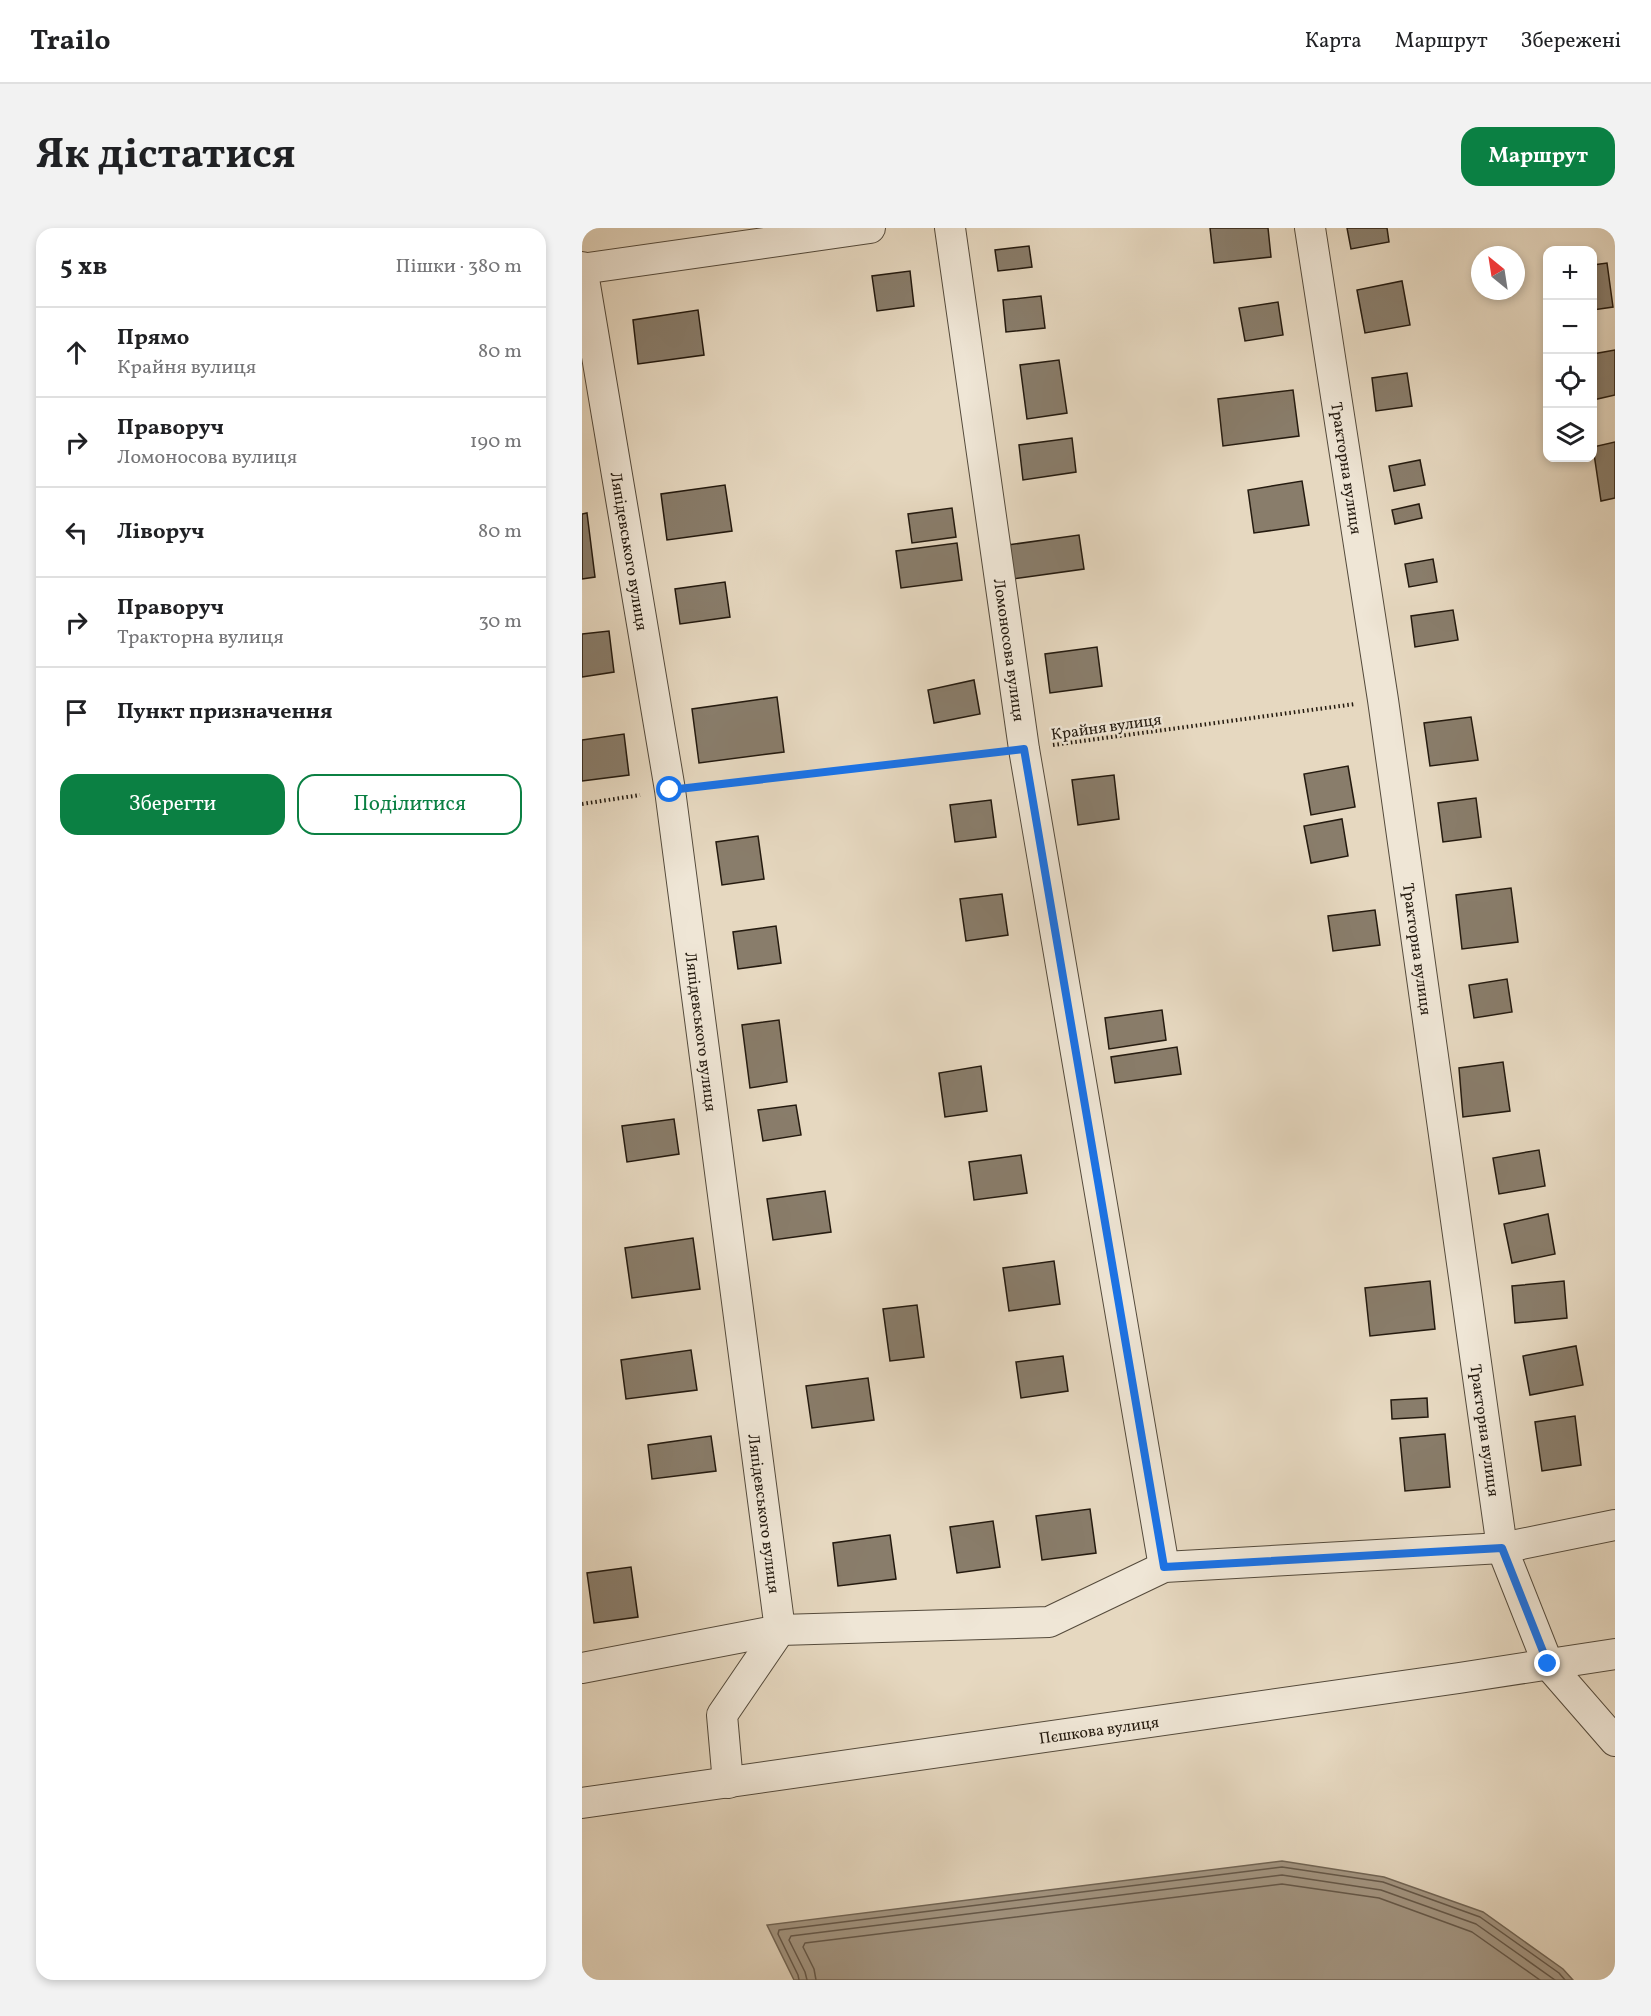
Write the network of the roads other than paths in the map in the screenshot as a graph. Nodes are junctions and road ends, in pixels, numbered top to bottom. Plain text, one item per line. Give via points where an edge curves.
1 (870, 228) edge
2 (950, 228) edge
3 (1310, 228) edge
4 (582, 268) edge
5 (1615, 1525) edge
6 (1502, 1548) junction
7 (1164, 1567) junction
8 (780, 1630) junction
9 (1615, 1654) edge
10 (1548, 1664) junction
11 (582, 1668) edge
12 (1615, 1741) edge
13 (728, 1783) junction
14 (582, 1803) edge

1 - 4 street
2 - 7 street, Ломоносова вулиця via 1024,749
3 - 6 street, Тракторна вулиця via 1383,700
4 - 8 street, Ляпідевського вулиця via 670,790
5 - 6 street
6 - 7 street
6 - 10 street, Тракторна вулиця
7 - 8 street via 1049,1622
8 - 11 street
8 - 13 street via 722,1715
9 - 10 street, Пєшкова вулиця
10 - 12 street, Тракторна вулиця
10 - 13 street, Пєшкова вулиця
13 - 14 street, Пєшкова вулиця

